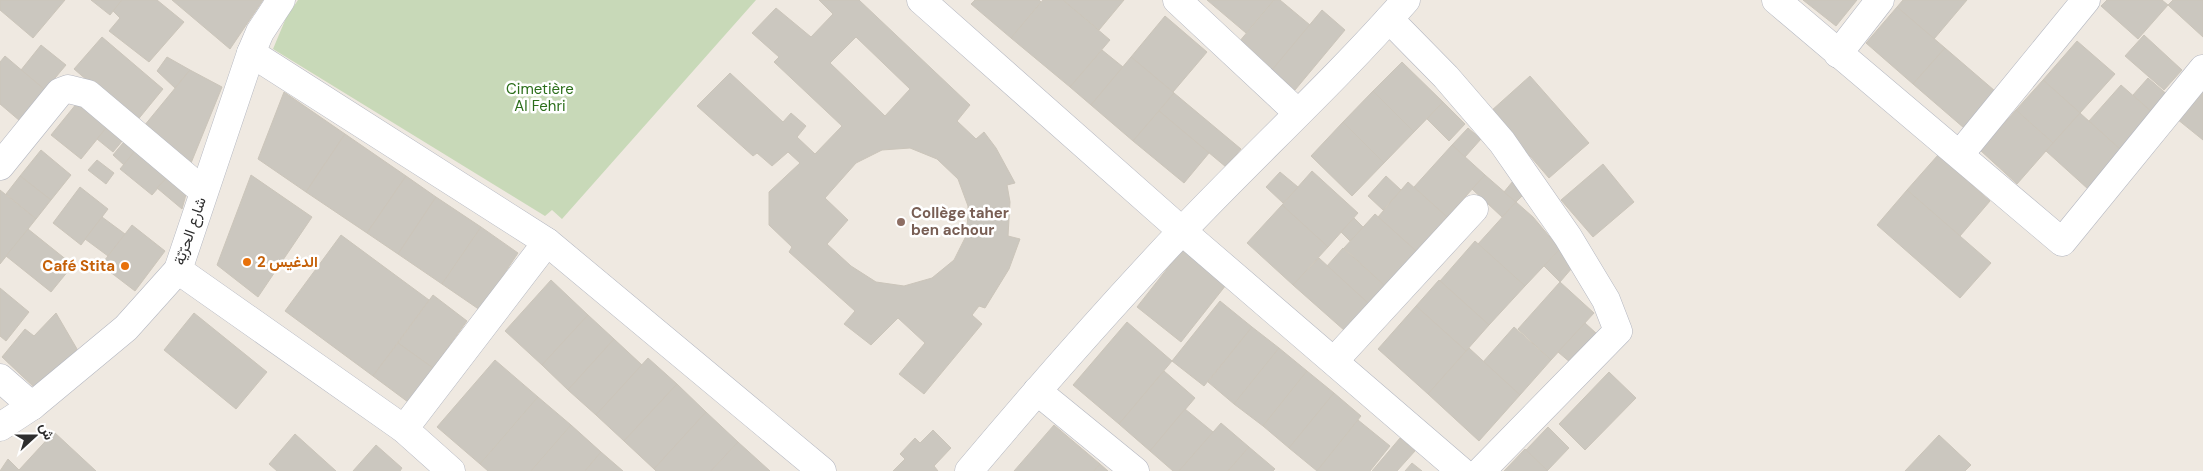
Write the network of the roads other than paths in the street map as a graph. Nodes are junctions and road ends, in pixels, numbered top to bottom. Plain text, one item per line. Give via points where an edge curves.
1 (281, 0) edge
2 (922, 0) edge
3 (1176, 0) edge
4 (1776, 0) edge
5 (1880, 0) edge
6 (2086, 0) edge
7 (1398, 9) edge
8 (251, 53) junction
9 (1838, 54) junction
10 (2203, 69) edge
11 (1298, 114) junction
12 (1960, 154) junction
13 (0, 166) edge
14 (203, 191) junction
15 (1474, 209) dead end
16 (1182, 231) junction
17 (547, 242) junction
18 (178, 270) junction
19 (1334, 361) junction
20 (0, 378) edge
21 (1037, 391) junction
22 (32, 406) junction
23 (0, 427) edge
24 (404, 429) junction
25 (451, 471) edge
26 (822, 471) edge
27 (970, 471) edge
28 (1134, 471) edge
29 (1461, 471) edge
30 (1481, 471) edge

1 - 8 street, شارع الحرّيّة via 260,32
2 - 16 street
3 - 11 street
4 - 9 street
5 - 9 street
6 - 12 street
7 - 11 street
7 - 30 street via 1446,77 1502,142 1568,237 1606,300 1618,331
8 - 14 street, شارع الحرّيّة
8 - 17 street
9 - 12 street
10 - 12 street via 2062,242
11 - 16 street
13 - 14 street via 60,92 68,89 88,94
14 - 18 street, شارع الحرّيّة
15 - 19 street
16 - 19 street
16 - 21 street
17 - 24 street
17 - 26 street
18 - 22 street, شارع الحرّيّة via 126,328
18 - 24 street
19 - 29 street
20 - 22 street
21 - 27 street
21 - 28 street
22 - 23 street, شارع الحرّيّة
24 - 25 street

